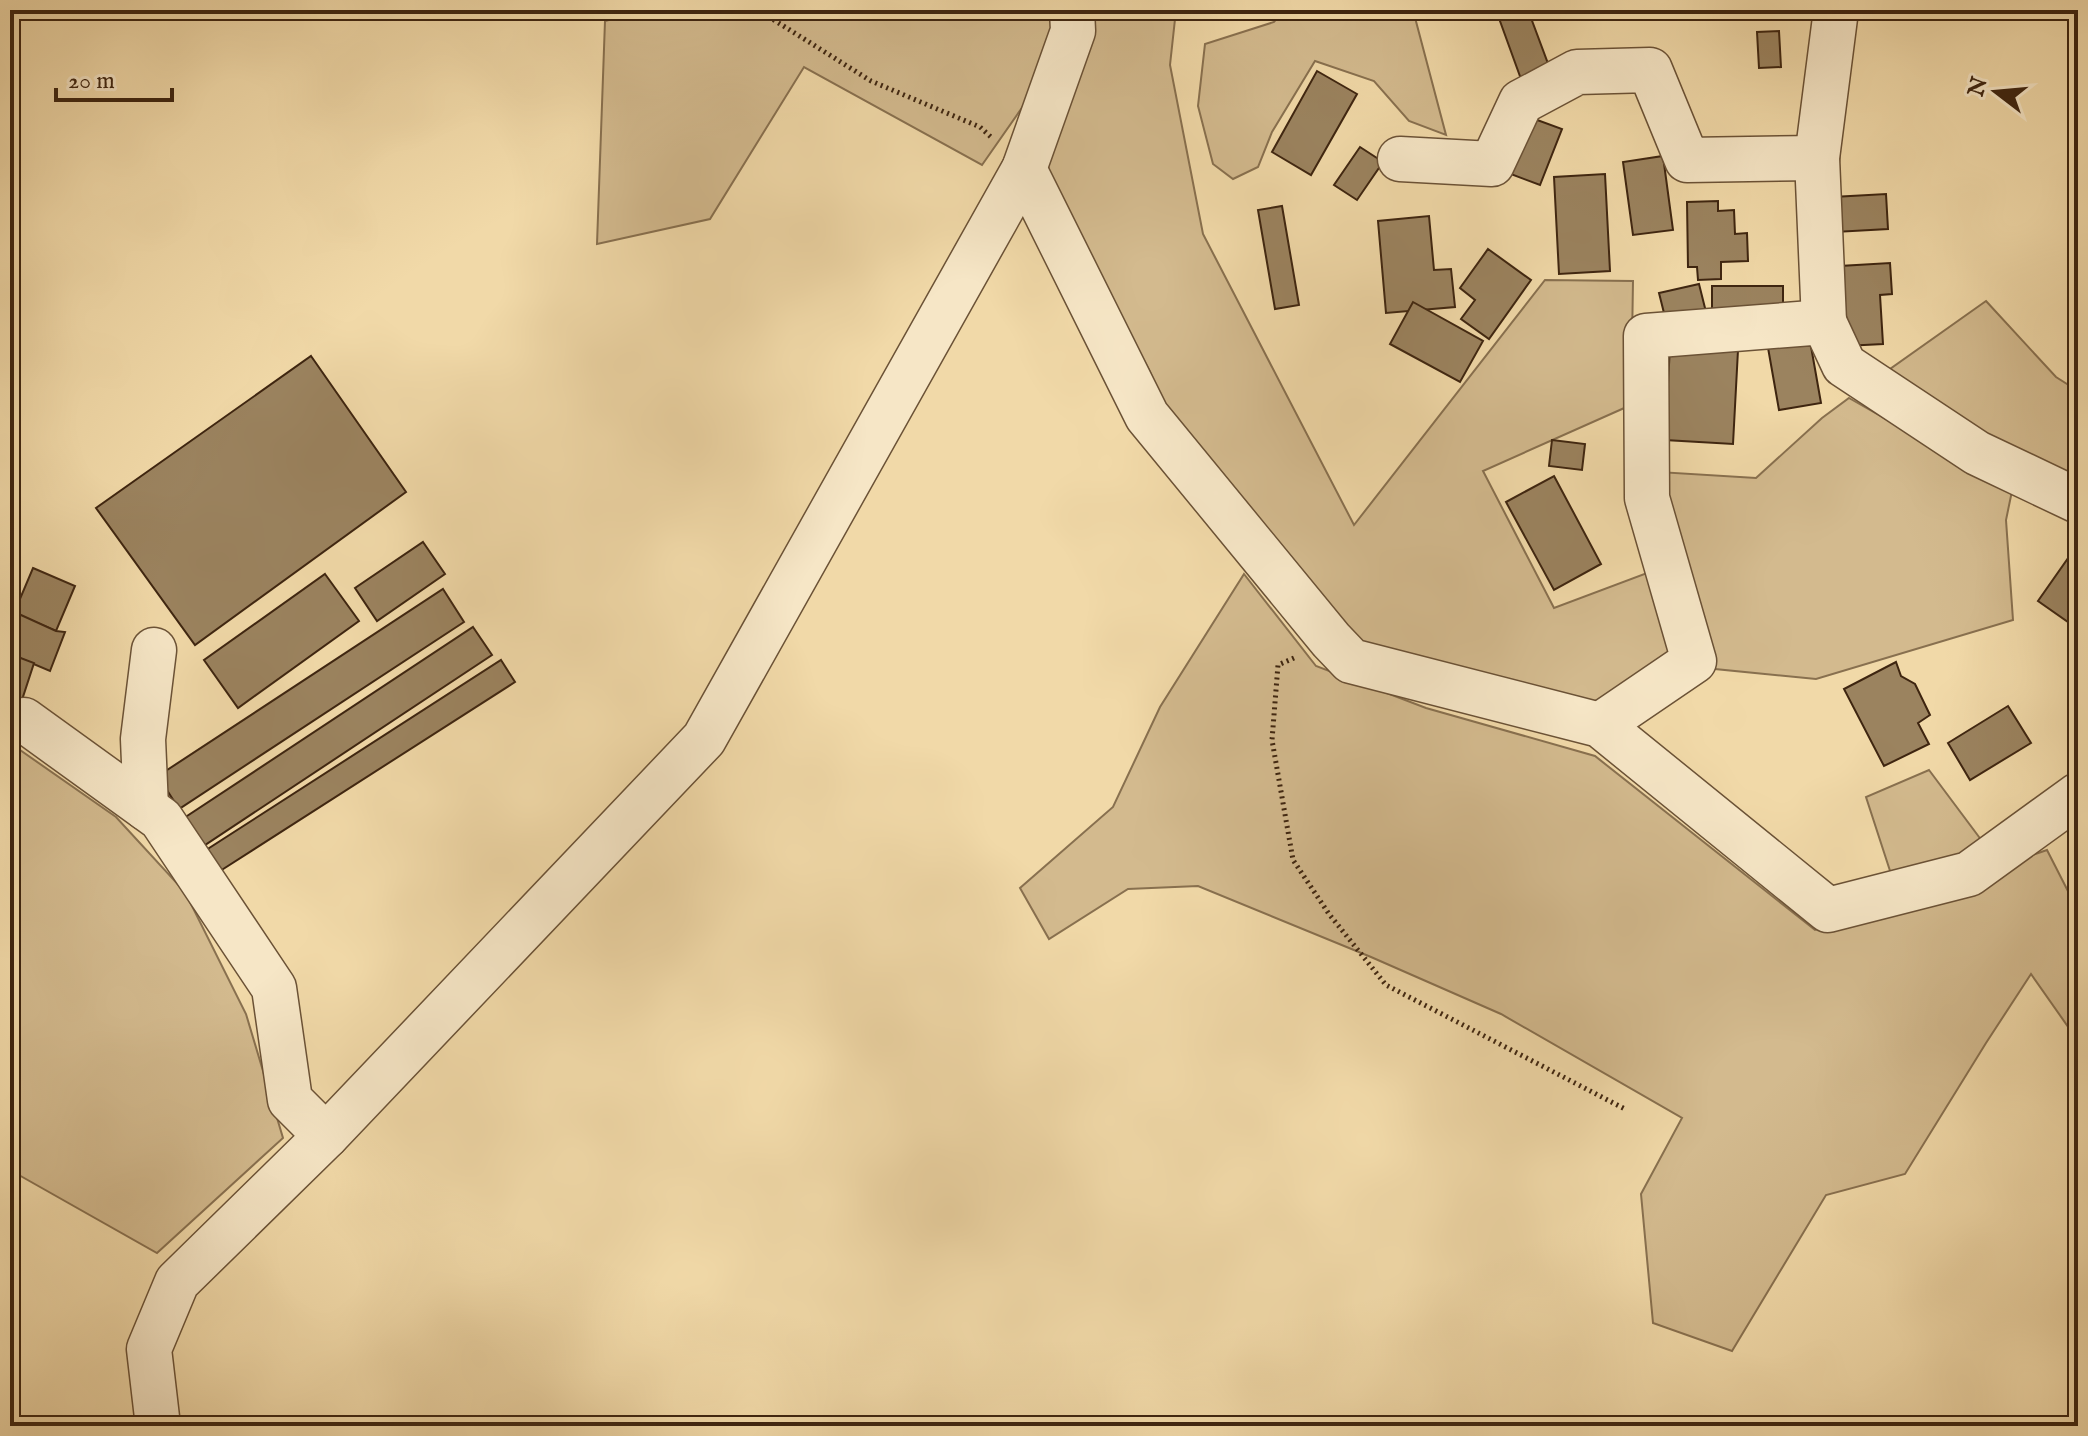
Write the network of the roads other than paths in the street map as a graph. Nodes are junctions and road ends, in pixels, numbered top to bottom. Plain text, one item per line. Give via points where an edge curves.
1 (1072, 10) edge
2 (1836, 10) edge
3 (1817, 158) junction
4 (1400, 159) dead end
5 (1024, 169) junction
6 (1824, 322) junction
7 (2078, 501) edge
8 (154, 650) dead end
9 (24, 720) dead end
10 (1600, 725) junction
11 (2078, 795) edge
12 (146, 808) junction
13 (326, 1136) junction
14 (158, 1426) edge

1 - 5 street via 1073,31
2 - 3 street
3 - 4 street via 1687,160 1650,70 1577,72 1521,102 1492,164
3 - 6 street
5 - 10 street via 1147,416 1351,661
5 - 13 street via 704,739
6 - 7 street via 1844,365 1977,453
6 - 10 street via 1646,336 1647,498 1694,661
8 - 12 street via 143,739
9 - 12 street
10 - 11 street via 1828,910 1969,874
12 - 13 street via 161,819 274,988 290,1100
13 - 14 street via 177,1282 149,1349

